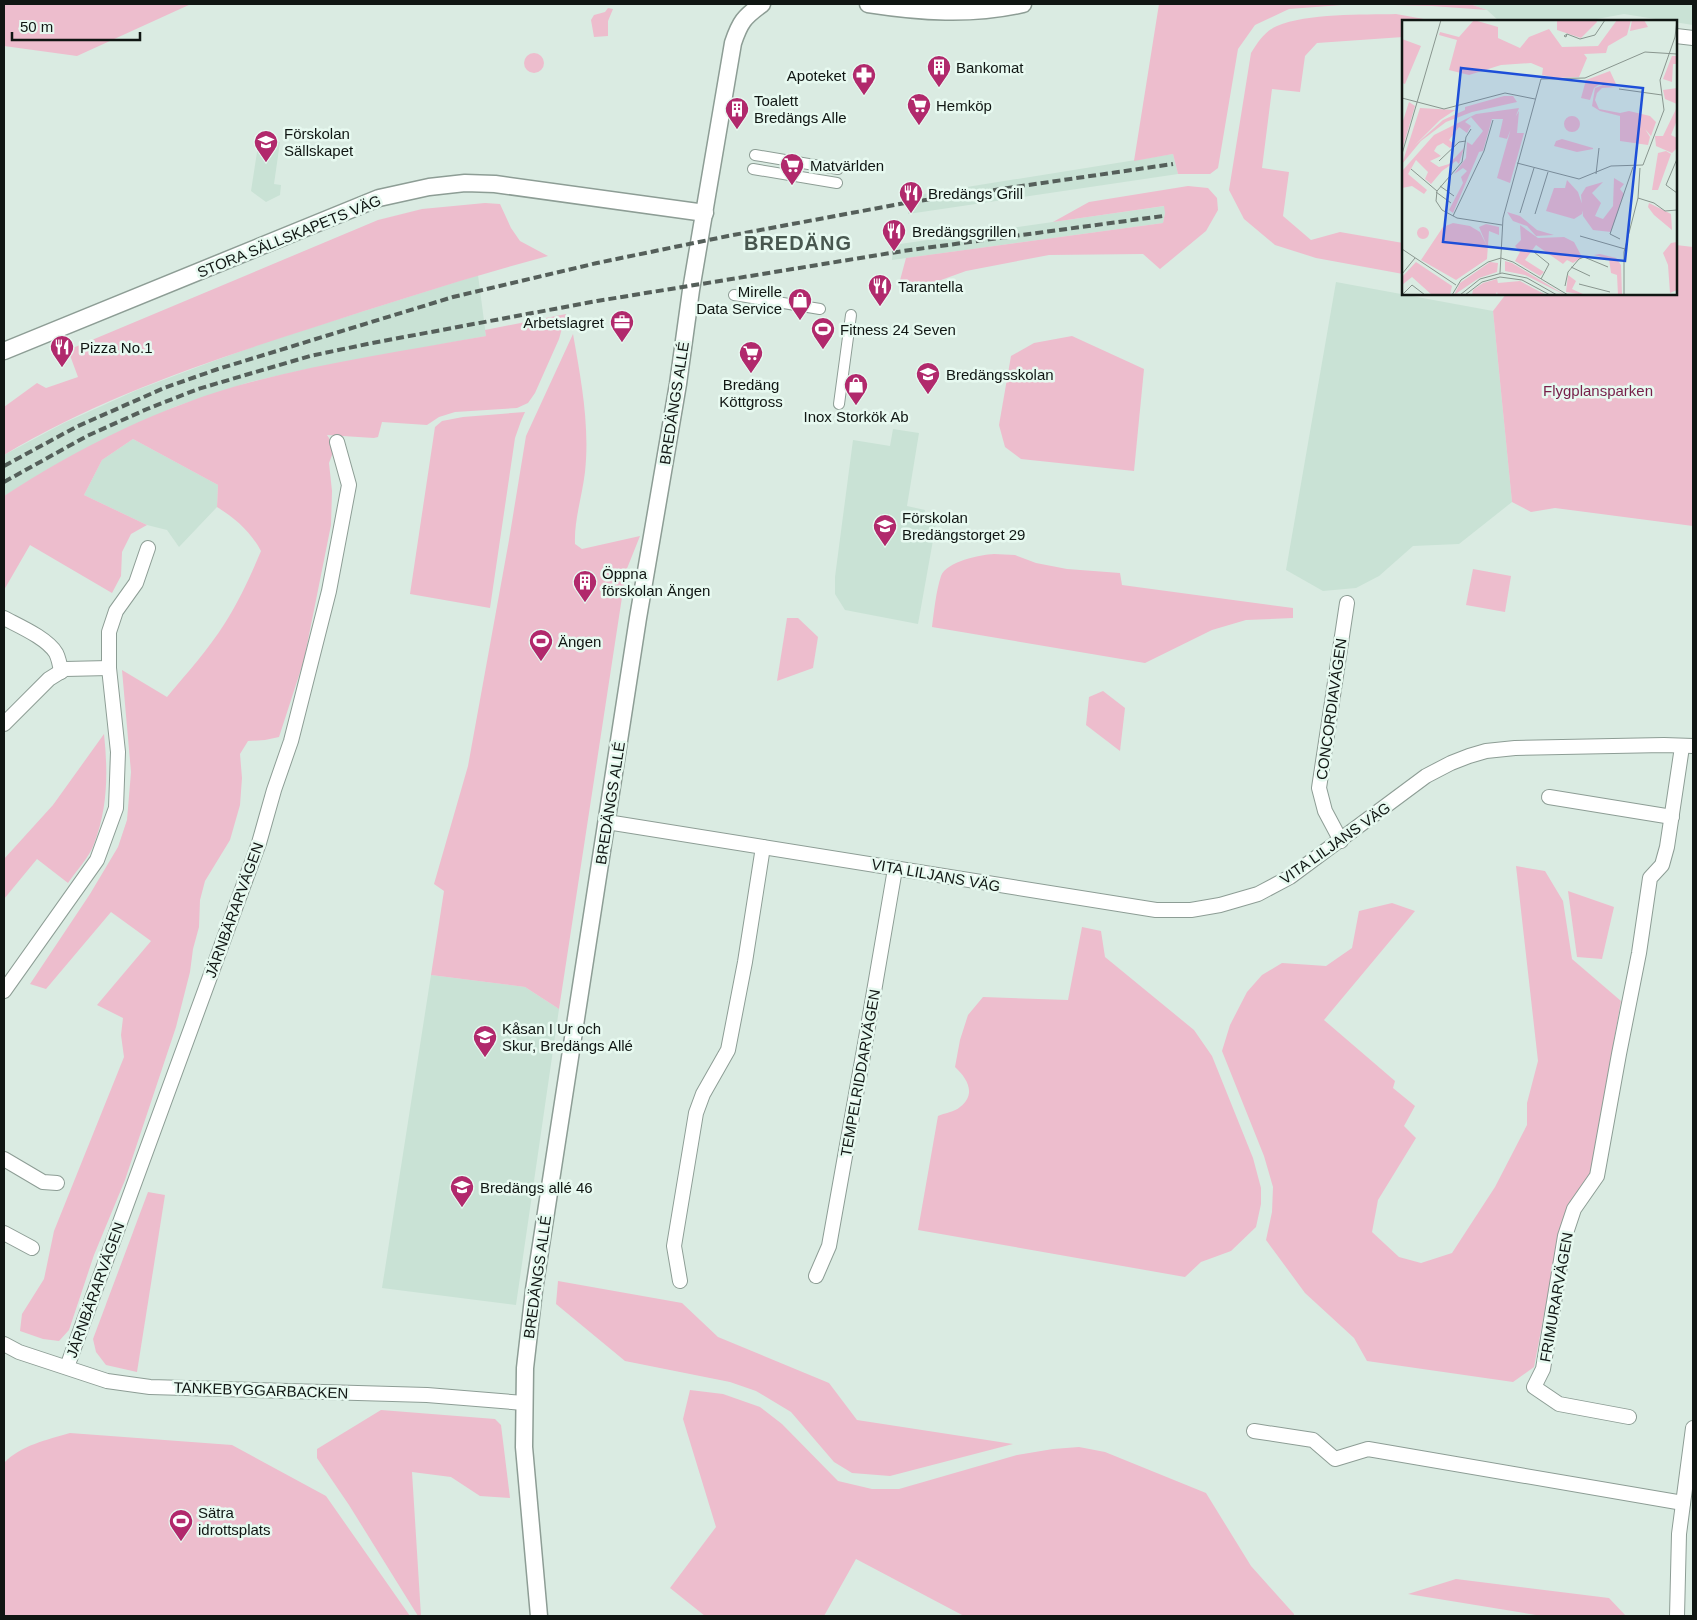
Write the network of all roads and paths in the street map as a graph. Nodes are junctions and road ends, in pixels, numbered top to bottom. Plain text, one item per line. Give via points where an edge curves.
1 (762, 4) edge
2 (868, 4) edge
3 (1023, 4) edge
4 (1677, 36) edge
5 (1693, 38) edge
6 (755, 154) dead end
7 (753, 169) dead end
8 (838, 169) dead end
9 (836, 183) dead end
10 (705, 213) junction
11 (734, 295) dead end
12 (820, 309) dead end
13 (851, 315) dead end
14 (4, 351) edge
15 (839, 404) dead end
16 (337, 442) dead end
17 (148, 548) dead end
18 (1347, 603) dead end
19 (4, 618) edge
20 (109, 668) junction
21 (61, 672) junction
22 (4, 724) edge
23 (1688, 747) edge
24 (1549, 797) dead end
25 (1672, 817) junction
26 (607, 822) junction
27 (1341, 841) junction
28 (763, 847) junction
29 (895, 869) junction
30 (4, 991) edge
31 (4, 1159) edge
32 (57, 1183) dead end
33 (4, 1232) edge
34 (32, 1248) dead end
35 (816, 1276) dead end
36 (680, 1281) dead end
37 (4, 1344) edge
38 (67, 1367) junction
39 (524, 1403) junction
40 (1629, 1417) dead end
41 (1693, 1428) edge
42 (1254, 1431) dead end
43 (1683, 1503) junction
44 (539, 1616) edge
45 (1677, 1616) edge

1 - 10 street, BREDÄNGS ALLÉ via 740,24 733,43
2 - 3 street via 940,12 1000,9
4 - 5 street
6 - 8 street
7 - 9 street
10 - 14 street, STORA SÄLLSKAPETS VÄG via 520,186 465,183 428,186 380,198
10 - 26 street, BREDÄNGS ALLÉ
11 - 12 street
13 - 15 street
16 - 38 street, JÄRNBÄRARVÄGEN via 349,486 329,591 291,741 256,852
17 - 20 street via 136,583 116,611 108,632
18 - 27 street, CONCORDIAVÄGEN via 1319,788 1325,811
19 - 21 street via 40,638 54,650
20 - 21 street via 65,669
20 - 30 street via 118,752 116,808 97,860
21 - 22 street
23 - 25 street
23 - 27 street, VITA LILJANS VÄG via 1486,751 1426,776
24 - 25 street
25 - 40 street, FRIMURARVÄGEN via 1662,865 1650,878 1597,1176 1574,1209 1565,1236 1543,1369 1534,1387 1559,1404
26 - 28 street, VITA LILJANS VÄG
26 - 39 street, BREDÄNGS ALLÉ via 539,1254 528,1338
27 - 29 street, VITA LILJANS VÄG via 1290,877 1258,894 1191,910 1156,910
28 - 29 street, VITA LILJANS VÄG
28 - 36 street via 746,962 728,1050 696,1113 674,1246
29 - 35 street, TEMPELRIDDARVÄGEN via 828,1246
31 - 32 street via 43,1182
33 - 34 street
37 - 38 street, TANKEBYGGARBACKEN
38 - 39 street, TANKEBYGGARBACKEN via 107,1381 150,1387 427,1395
39 - 44 street, BREDÄNGS ALLÉ via 527,1495
41 - 43 street
42 - 43 street via 1313,1440 1335,1459 1368,1449
43 - 45 street

